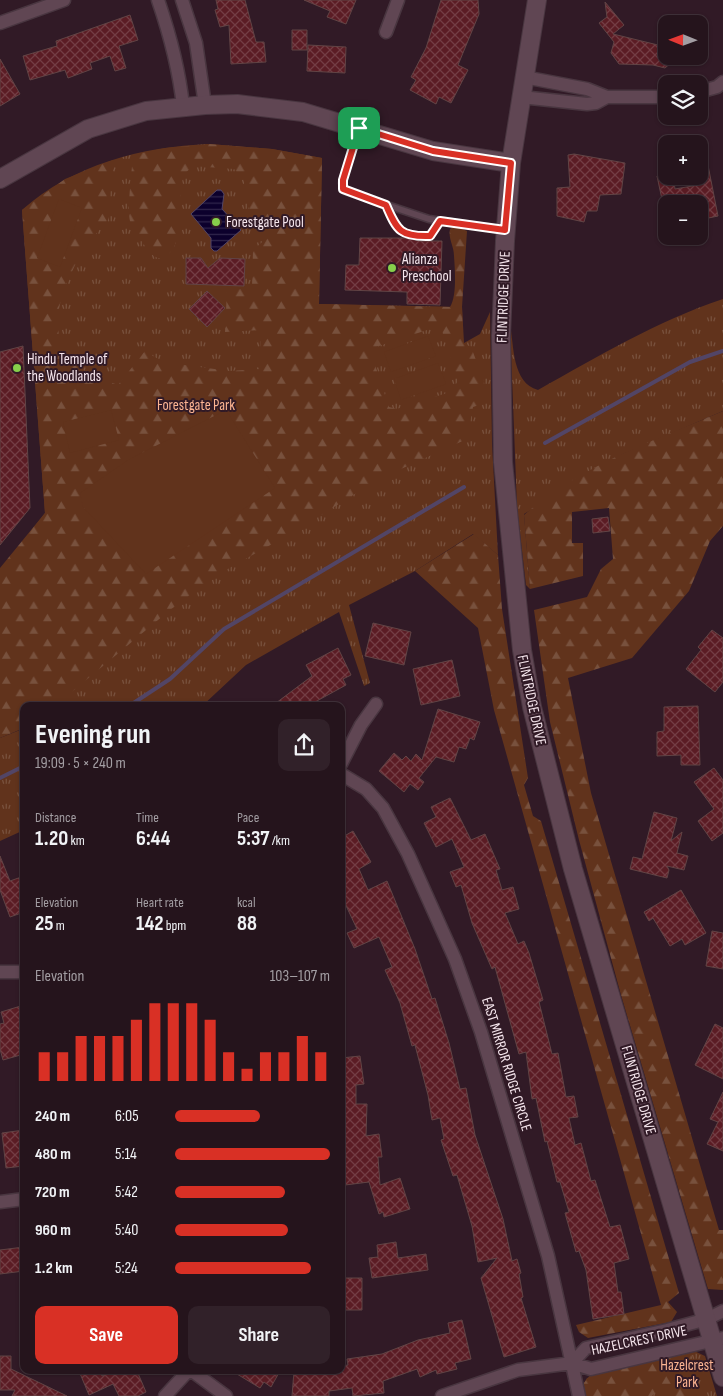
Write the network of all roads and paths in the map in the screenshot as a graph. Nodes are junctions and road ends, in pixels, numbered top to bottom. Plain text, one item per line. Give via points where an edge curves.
1 (64, 0) edge
2 (158, 0) edge
3 (182, 0) edge
4 (398, 0) edge
5 (537, 0) edge
6 (0, 22) edge
7 (386, 32) dead end
8 (524, 78) junction
9 (723, 82) edge
10 (708, 89) edge
11 (521, 97) junction
12 (607, 97) junction
13 (658, 97) edge
14 (205, 105) junction
15 (183, 106) junction
16 (359, 128) junction
17 (511, 163) junction
18 (0, 179) edge
19 (386, 205) junction
20 (440, 221) junction
21 (505, 230) junction
22 (376, 704) dead end
23 (345, 756) edge
24 (345, 776) edge
25 (0, 972) edge
26 (20, 972) edge
27 (20, 1200) edge
28 (0, 1202) edge
29 (723, 1311) edge
30 (707, 1319) junction
31 (718, 1339) edge
32 (572, 1363) junction
33 (187, 1374) edge
34 (194, 1374) edge
35 (723, 1377) edge
36 (165, 1396) edge
37 (226, 1396) edge
38 (442, 1396) edge
39 (579, 1396) edge

1 - 6 street
2 - 15 street via 171,36
3 - 14 street via 196,43
4 - 7 street
5 - 8 street, FLINTRIDGE DRIVE
8 - 11 street, FLINTRIDGE DRIVE
8 - 12 street via 587,89
9 - 10 street
11 - 12 street via 587,104
11 - 17 street, FLINTRIDGE DRIVE
12 - 13 street
14 - 15 street
14 - 16 street via 274,107
15 - 18 street via 146,112 88,130
16 - 17 street via 433,151
16 - 19 lane via 343,189
17 - 21 street, FLINTRIDGE DRIVE
19 - 20 lane
19 - 20 lane via 395,226 405,234 430,236
20 - 21 lane
21 - 30 street, FLINTRIDGE DRIVE via 501,336 503,462 516,600 532,707 573,869
22 - 23 street
24 - 32 street, EAST MIRROR RIDGE CIRCLE via 366,789 383,808 408,854 455,959 479,1024 548,1256
25 - 26 street
27 - 28 street
29 - 30 street, HAZELCREST DRIVE
30 - 31 street, FLINTRIDGE DRIVE
30 - 32 street, HAZELCREST DRIVE via 586,1348
31 - 32 street, HAZELCREST DRIVE via 591,1369
31 - 35 street, FLINTRIDGE DRIVE
32 - 38 street, HAZELCREST DRIVE via 518,1370
32 - 39 street, EAST MIRROR RIDGE CIRCLE
33 - 36 street
34 - 37 street

